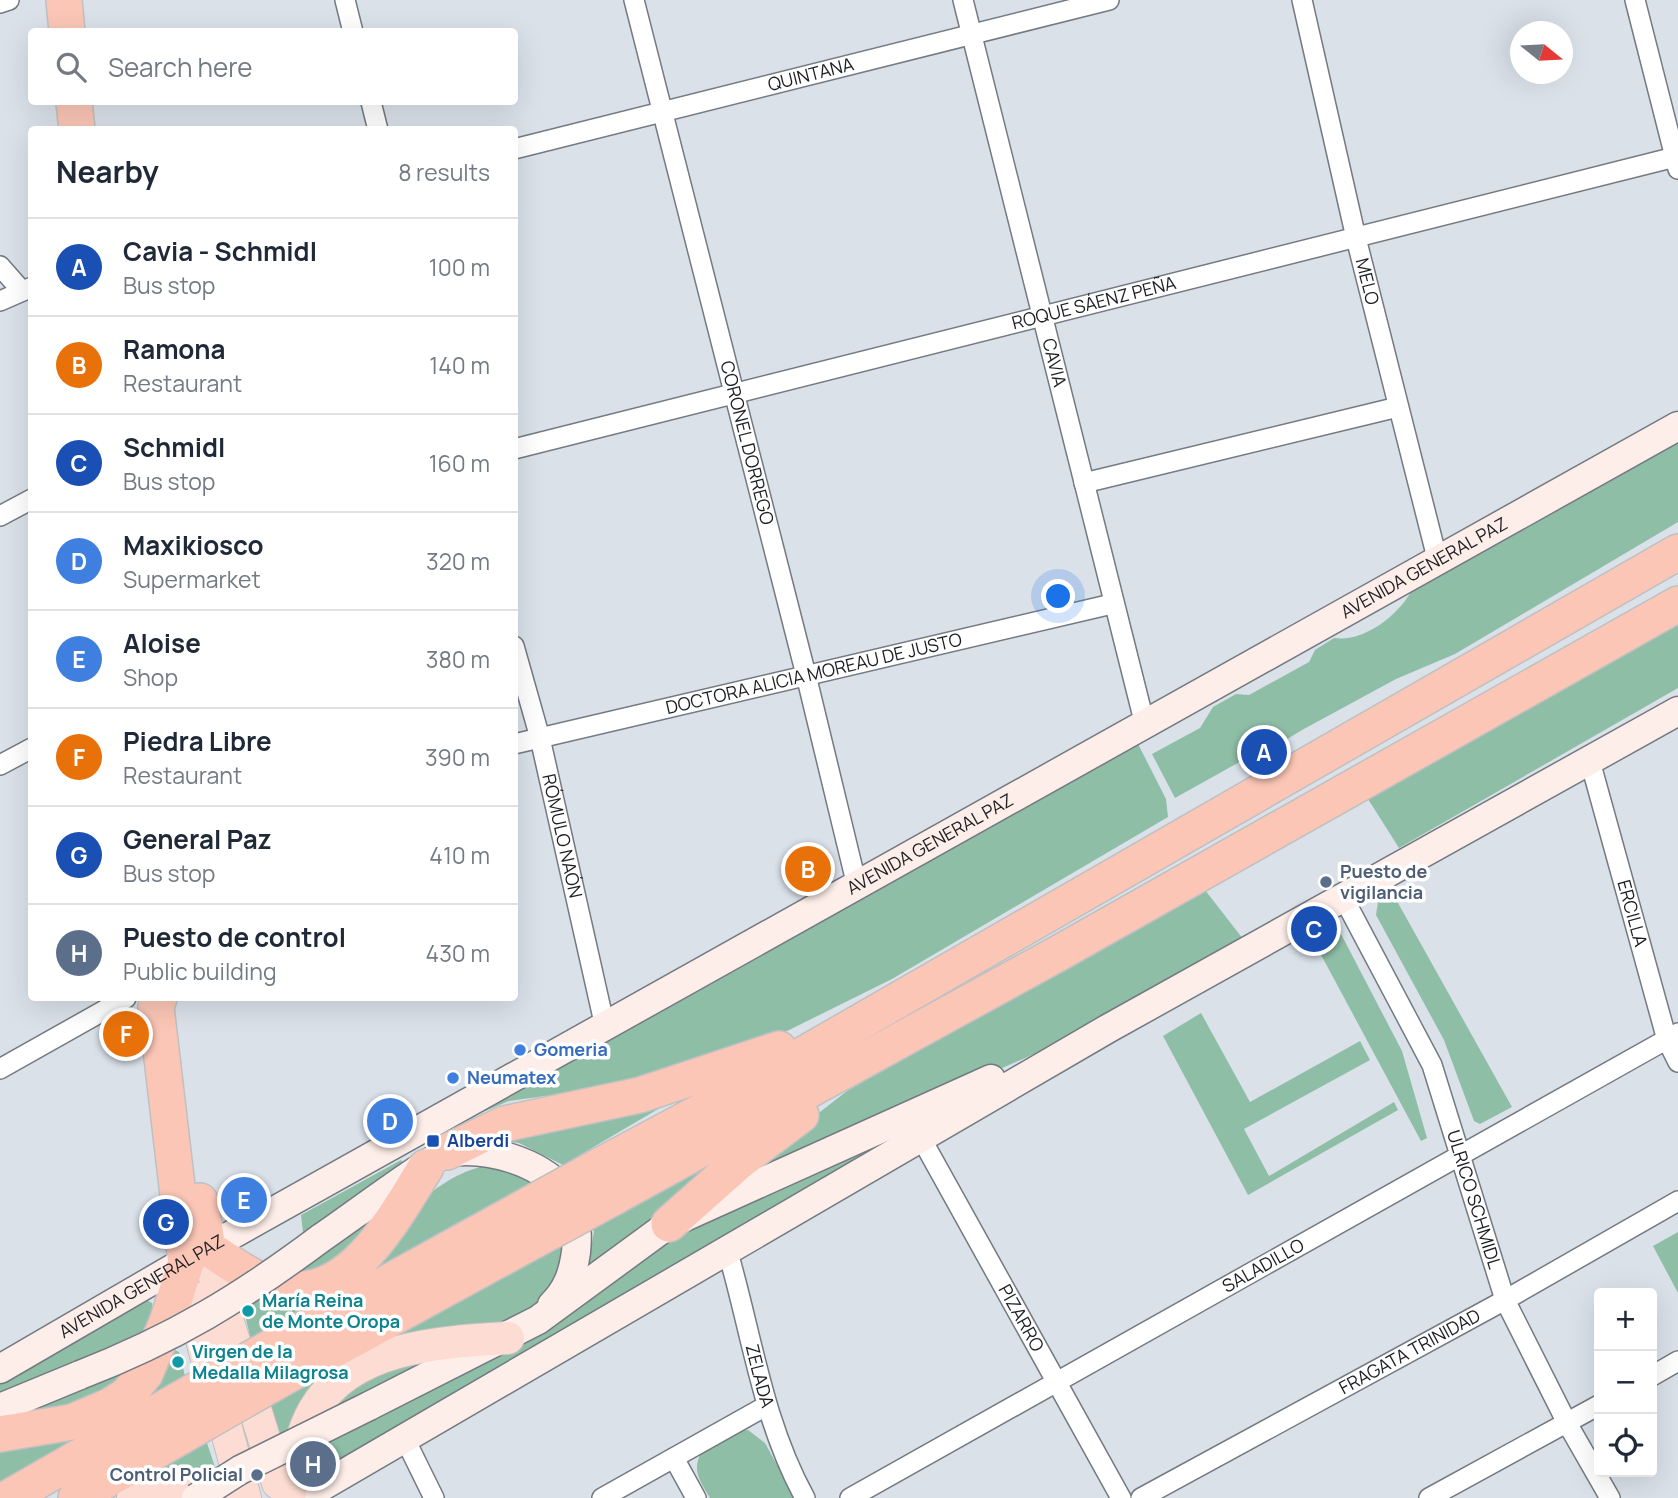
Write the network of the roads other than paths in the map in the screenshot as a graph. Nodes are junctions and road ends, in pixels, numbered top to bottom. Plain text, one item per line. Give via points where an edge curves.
1 (9, 0) edge
2 (64, 0) edge
3 (345, 0) edge
4 (634, 0) edge
5 (963, 0) edge
6 (1109, 0) edge
7 (1302, 0) edge
8 (1635, 0) edge
9 (0, 3) edge
10 (67, 28) edge
11 (352, 28) edge
12 (971, 34) junction
13 (74, 105) edge
14 (372, 105) edge
15 (662, 113) junction
16 (77, 126) edge
17 (377, 126) edge
18 (518, 148) edge
19 (1676, 164) edge
20 (1356, 238) junction
21 (0, 266) edge
22 (27, 289) edge
23 (0, 301) edge
24 (1042, 318) junction
25 (734, 395) junction
26 (1398, 407) junction
27 (1678, 426) edge
28 (518, 448) edge
29 (1084, 483) junction
30 (28, 501) edge
31 (0, 516) edge
32 (1678, 540) edge
33 (1678, 552) edge
34 (1438, 562) junction
35 (1604, 595) junction
36 (1112, 604) junction
37 (1675, 606) edge
38 (518, 660) edge
39 (806, 674) junction
40 (1678, 710) edge
41 (1145, 725) junction
42 (540, 738) junction
43 (518, 743) edge
44 (28, 750) edge
45 (1590, 761) junction
46 (0, 765) edge
47 (857, 886) junction
48 (1343, 897) junction
49 (121, 1001) edge
50 (158, 1001) edge
51 (175, 1001) edge
52 (865, 1019) junction
53 (605, 1027) junction
54 (1110, 1028) junction
55 (1672, 1036) edge
56 (872, 1057) junction
57 (1678, 1062) edge
58 (0, 1069) edge
59 (921, 1138) junction
60 (1459, 1155) junction
61 (437, 1159) junction
62 (609, 1181) junction
63 (1678, 1201) edge
64 (669, 1224) junction
65 (727, 1250) junction
66 (197, 1256) junction
67 (1505, 1300) junction
68 (538, 1320) junction
69 (508, 1338) junction
70 (292, 1354) junction
71 (1678, 1361) edge
72 (0, 1369) edge
73 (1657, 1373) edge
74 (1055, 1381) junction
75 (766, 1406) junction
76 (0, 1408) edge
77 (1594, 1408) edge
78 (174, 1421) junction
79 (1567, 1423) junction
80 (0, 1434) edge
81 (404, 1437) junction
82 (674, 1458) junction
83 (8, 1498) edge
84 (76, 1498) edge
85 (133, 1498) edge
86 (196, 1498) edge
87 (213, 1498) edge
88 (245, 1498) edge
89 (283, 1498) edge
90 (289, 1498) edge
91 (302, 1498) edge
92 (435, 1498) edge
93 (603, 1498) edge
94 (696, 1498) edge
95 (806, 1498) edge
96 (850, 1498) edge
97 (1121, 1498) edge
98 (1141, 1498) edge
99 (1429, 1498) edge
100 (1610, 1498) edge

1 - 9 street
2 - 10 highway
3 - 11 street
4 - 15 street, CORONEL DORREGO
5 - 12 street, CAVIA
6 - 12 street, QUINTANA
7 - 20 street, MELO
8 - 19 street
12 - 15 street, QUINTANA
12 - 24 street, CAVIA
13 - 16 highway
14 - 17 street
15 - 18 street, QUINTANA
15 - 25 street, CORONEL DORREGO
19 - 20 street, ROQUE SÁENZ PEÑA
20 - 24 street, ROQUE SÁENZ PEÑA
20 - 26 street, MELO
21 - 22 street
22 - 23 street
24 - 25 street, ROQUE SÁENZ PEÑA
24 - 29 street, CAVIA
25 - 28 street, ROQUE SÁENZ PEÑA
25 - 39 street, CORONEL DORREGO
26 - 29 street
26 - 34 street, MELO
27 - 34 street, AVENIDA GENERAL PAZ
29 - 36 street, CAVIA
30 - 31 street
32 - 35 highway
33 - 35 highway
34 - 41 street, AVENIDA GENERAL PAZ
35 - 52 highway
36 - 39 street, DOCTORA ALICIA MOREAU DE JUSTO
36 - 41 street, CAVIA
37 - 56 highway
38 - 42 street, RÓMULO NAÓN
39 - 42 street, DOCTORA ALICIA MOREAU DE JUSTO
39 - 47 street, CORONEL DORREGO
40 - 45 street
41 - 47 street, AVENIDA GENERAL PAZ
42 - 43 street, DOCTORA ALICIA MOREAU DE JUSTO
42 - 53 street, RÓMULO NAÓN
44 - 46 street
45 - 48 street
45 - 55 street, ERCILLA
47 - 53 street, AVENIDA GENERAL PAZ
48 - 54 street
48 - 60 street, ULRICO SCHMIDL via 1432,1065
49 - 58 street
50 - 66 highway via 166,1099
51 - 66 highway
52 - 61 highway via 651,1092 504,1124
52 - 62 highway
53 - 66 street, AVENIDA GENERAL PAZ
54 - 59 street
54 - 64 street
55 - 57 street, ERCILLA
55 - 60 street, SALADILLO
56 - 62 highway
56 - 64 highway via 741,1160
59 - 65 street
59 - 74 street, PIZARRO
60 - 67 street, ULRICO SCHMIDL
60 - 74 street, SALADILLO
61 - 66 highway via 380,1238 360,1260 324,1284 297,1289 268,1283
61 - 68 street via 482,1152 530,1166 568,1198 577,1231 573,1266 563,1294
61 - 76 street, bridge via 257,1286 199,1321 144,1350
62 - 70 highway, bridge via 535,1240
62 - 70 highway, bridge via 514,1213
63 - 67 street, FRAGATA TRINIDAD
64 - 68 street
65 - 75 street, ZELADA
65 - 81 street
66 - 72 street, AVENIDA GENERAL PAZ
66 - 80 highway via 145,1374 127,1395 72,1422
66 - 88 main road via 191,1310
66 - 89 main road via 217,1287
67 - 79 street, ULRICO SCHMIDL
67 - 98 street, FRAGATA TRINIDAD
68 - 69 street
69 - 86 street, bridge via 252,1464
69 - 90 main road via 453,1341 401,1352 350,1373 315,1409
70 - 78 highway, bridge
71 - 73 street
74 - 96 street, SALADILLO
74 - 97 street, PIZARRO
75 - 82 street
75 - 95 street, ZELADA
77 - 79 street
78 - 83 highway
78 - 84 highway
79 - 99 street
79 - 100 street, ULRICO SCHMIDL
81 - 91 street
81 - 92 street
82 - 93 street
82 - 94 street
85 - 87 main road via 166,1488 183,1488

